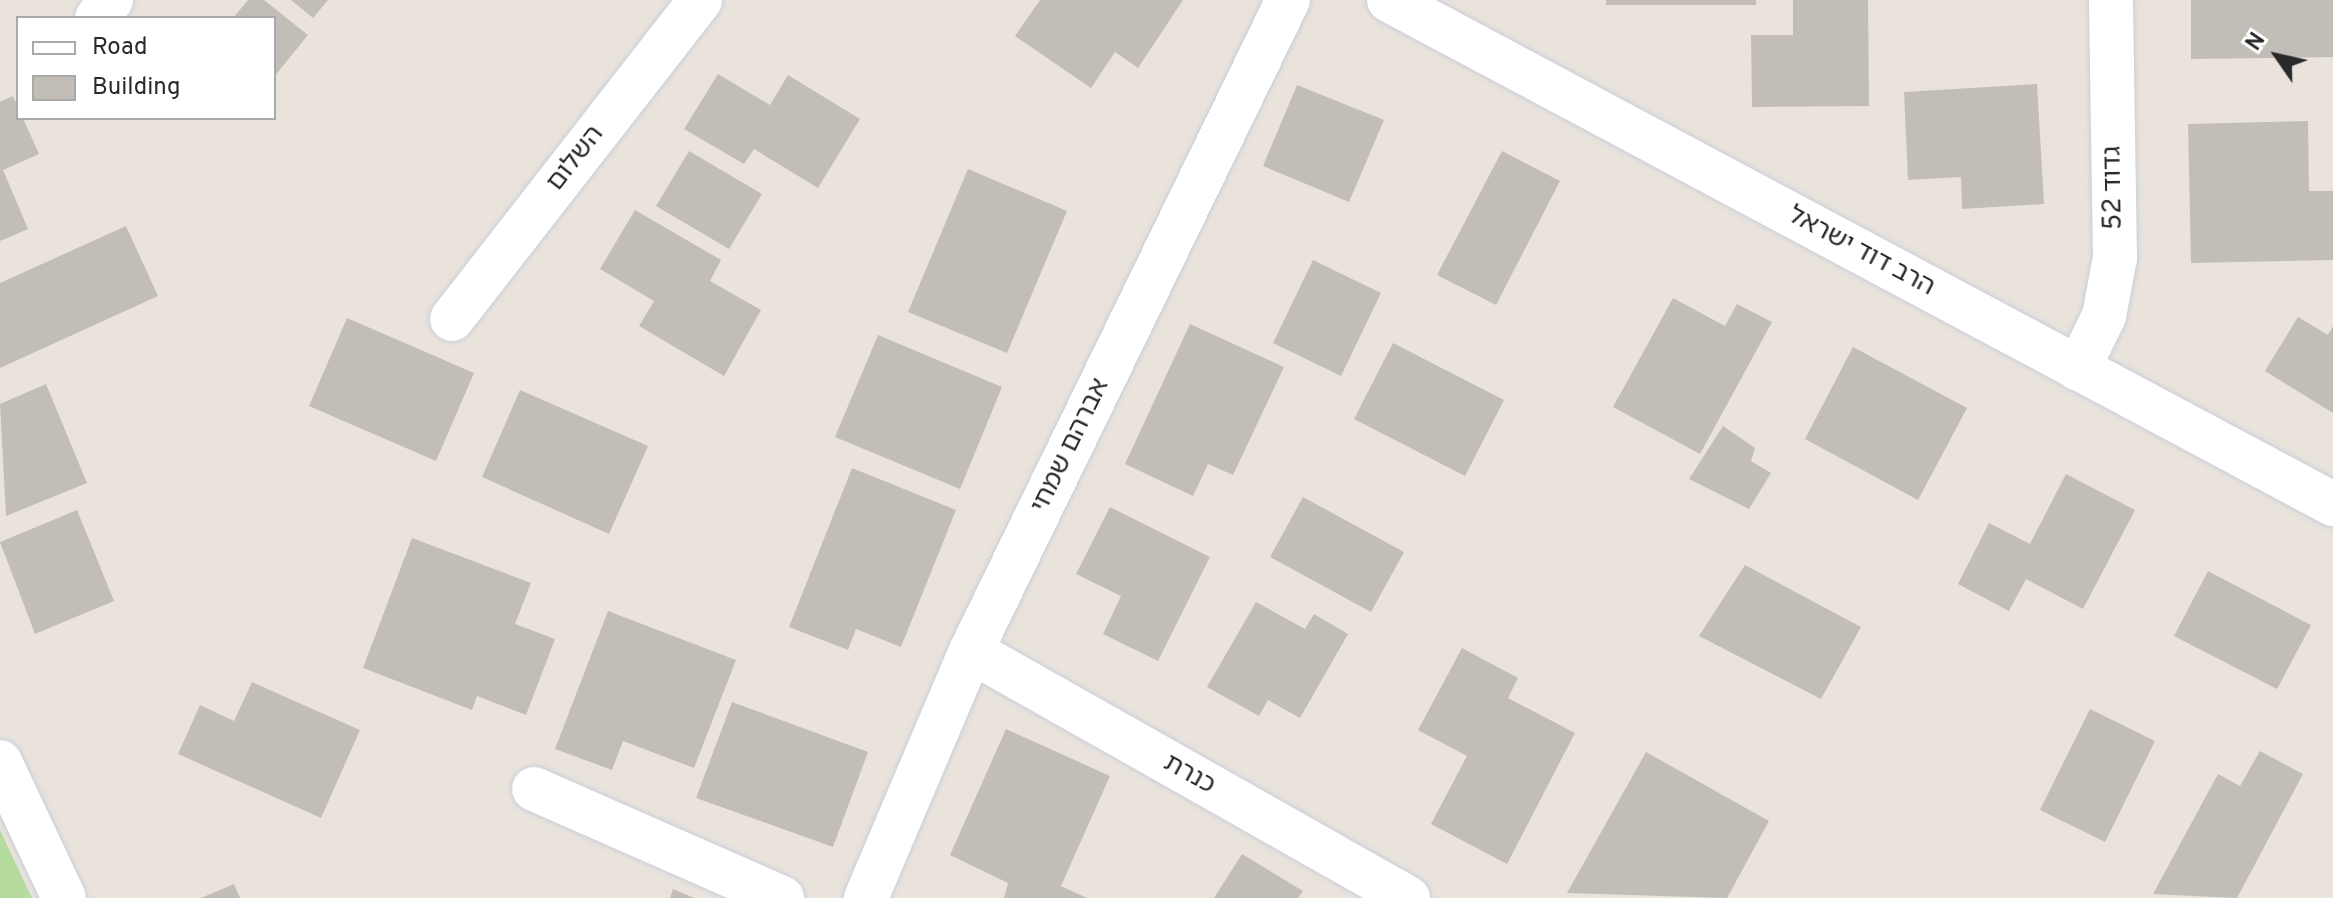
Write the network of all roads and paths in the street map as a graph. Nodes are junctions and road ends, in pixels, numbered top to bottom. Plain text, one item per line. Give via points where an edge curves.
1 (111, 0) edge
2 (700, 0) edge
3 (1288, 0) edge
4 (1389, 0) edge
5 (2111, 0) edge
6 (1446, 13) edge
7 (99, 16) edge
8 (452, 319) dead end
9 (2078, 369) junction
10 (2333, 504) edge
11 (971, 651) junction
12 (0, 762) edge
13 (534, 789) dead end
14 (64, 898) edge
15 (782, 898) edge
16 (866, 898) edge
17 (1408, 898) edge

1 - 7 street
2 - 8 street, השלום
3 - 11 street, אברהם שמחי
4 - 6 street, הרב דוד ישראל
5 - 9 street, גדוד 52 via 2115,258 2104,316
6 - 9 street, הרב דוד ישראל
9 - 10 street, הרב דוד ישראל
11 - 16 street, אברהם שמחי
11 - 17 street, כנרת
12 - 14 street
13 - 15 street

